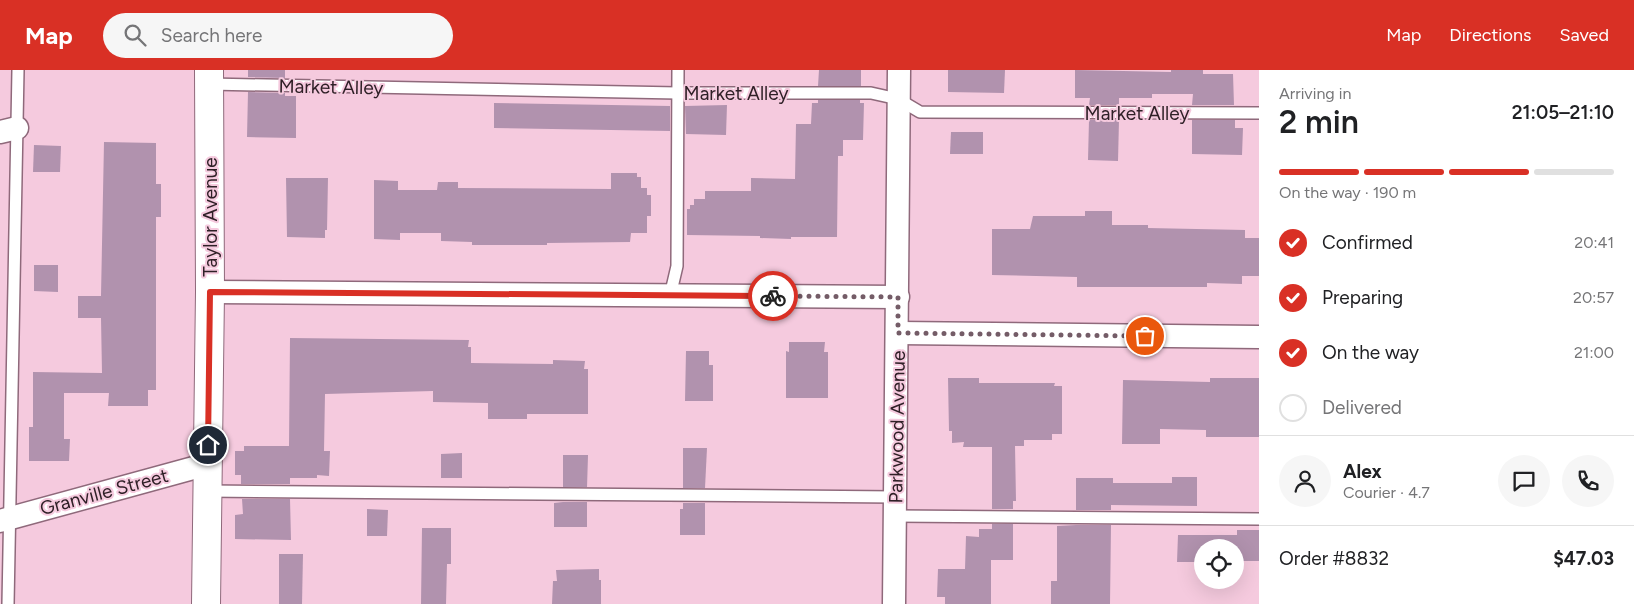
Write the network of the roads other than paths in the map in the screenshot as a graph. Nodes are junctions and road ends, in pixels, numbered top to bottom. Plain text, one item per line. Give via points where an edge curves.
1 (18, 70) edge
2 (678, 70) edge
3 (899, 70) edge
4 (209, 77) edge
5 (678, 93) junction
6 (898, 99) junction
7 (1259, 113) edge
8 (8, 130) edge
9 (210, 292) junction
10 (670, 296) junction
11 (898, 297) junction
12 (898, 333) junction
13 (1259, 337) edge
14 (208, 464) junction
15 (207, 491) junction
16 (895, 507) junction
17 (1259, 519) edge
18 (5, 520) edge
19 (8, 604) edge
20 (206, 604) edge
21 (894, 604) edge

1 - 8 lane
2 - 5 lane
3 - 6 street, Parkwood Avenue
4 - 5 lane, Market Alley
4 - 9 main road, Taylor Avenue
5 - 6 lane, Market Alley via 871,93
5 - 10 lane via 677,266
6 - 7 lane, Market Alley via 920,112
6 - 11 street, Parkwood Avenue
8 - 18 lane
9 - 10 street
9 - 14 main road, Taylor Avenue
10 - 11 street
11 - 12 street, Parkwood Avenue
12 - 13 street
12 - 16 street, Parkwood Avenue
14 - 15 main road, Taylor Avenue
14 - 18 street, Granville Street
15 - 16 lane
15 - 20 main road, Taylor Avenue
16 - 17 lane
16 - 21 street, Parkwood Avenue
18 - 19 lane

